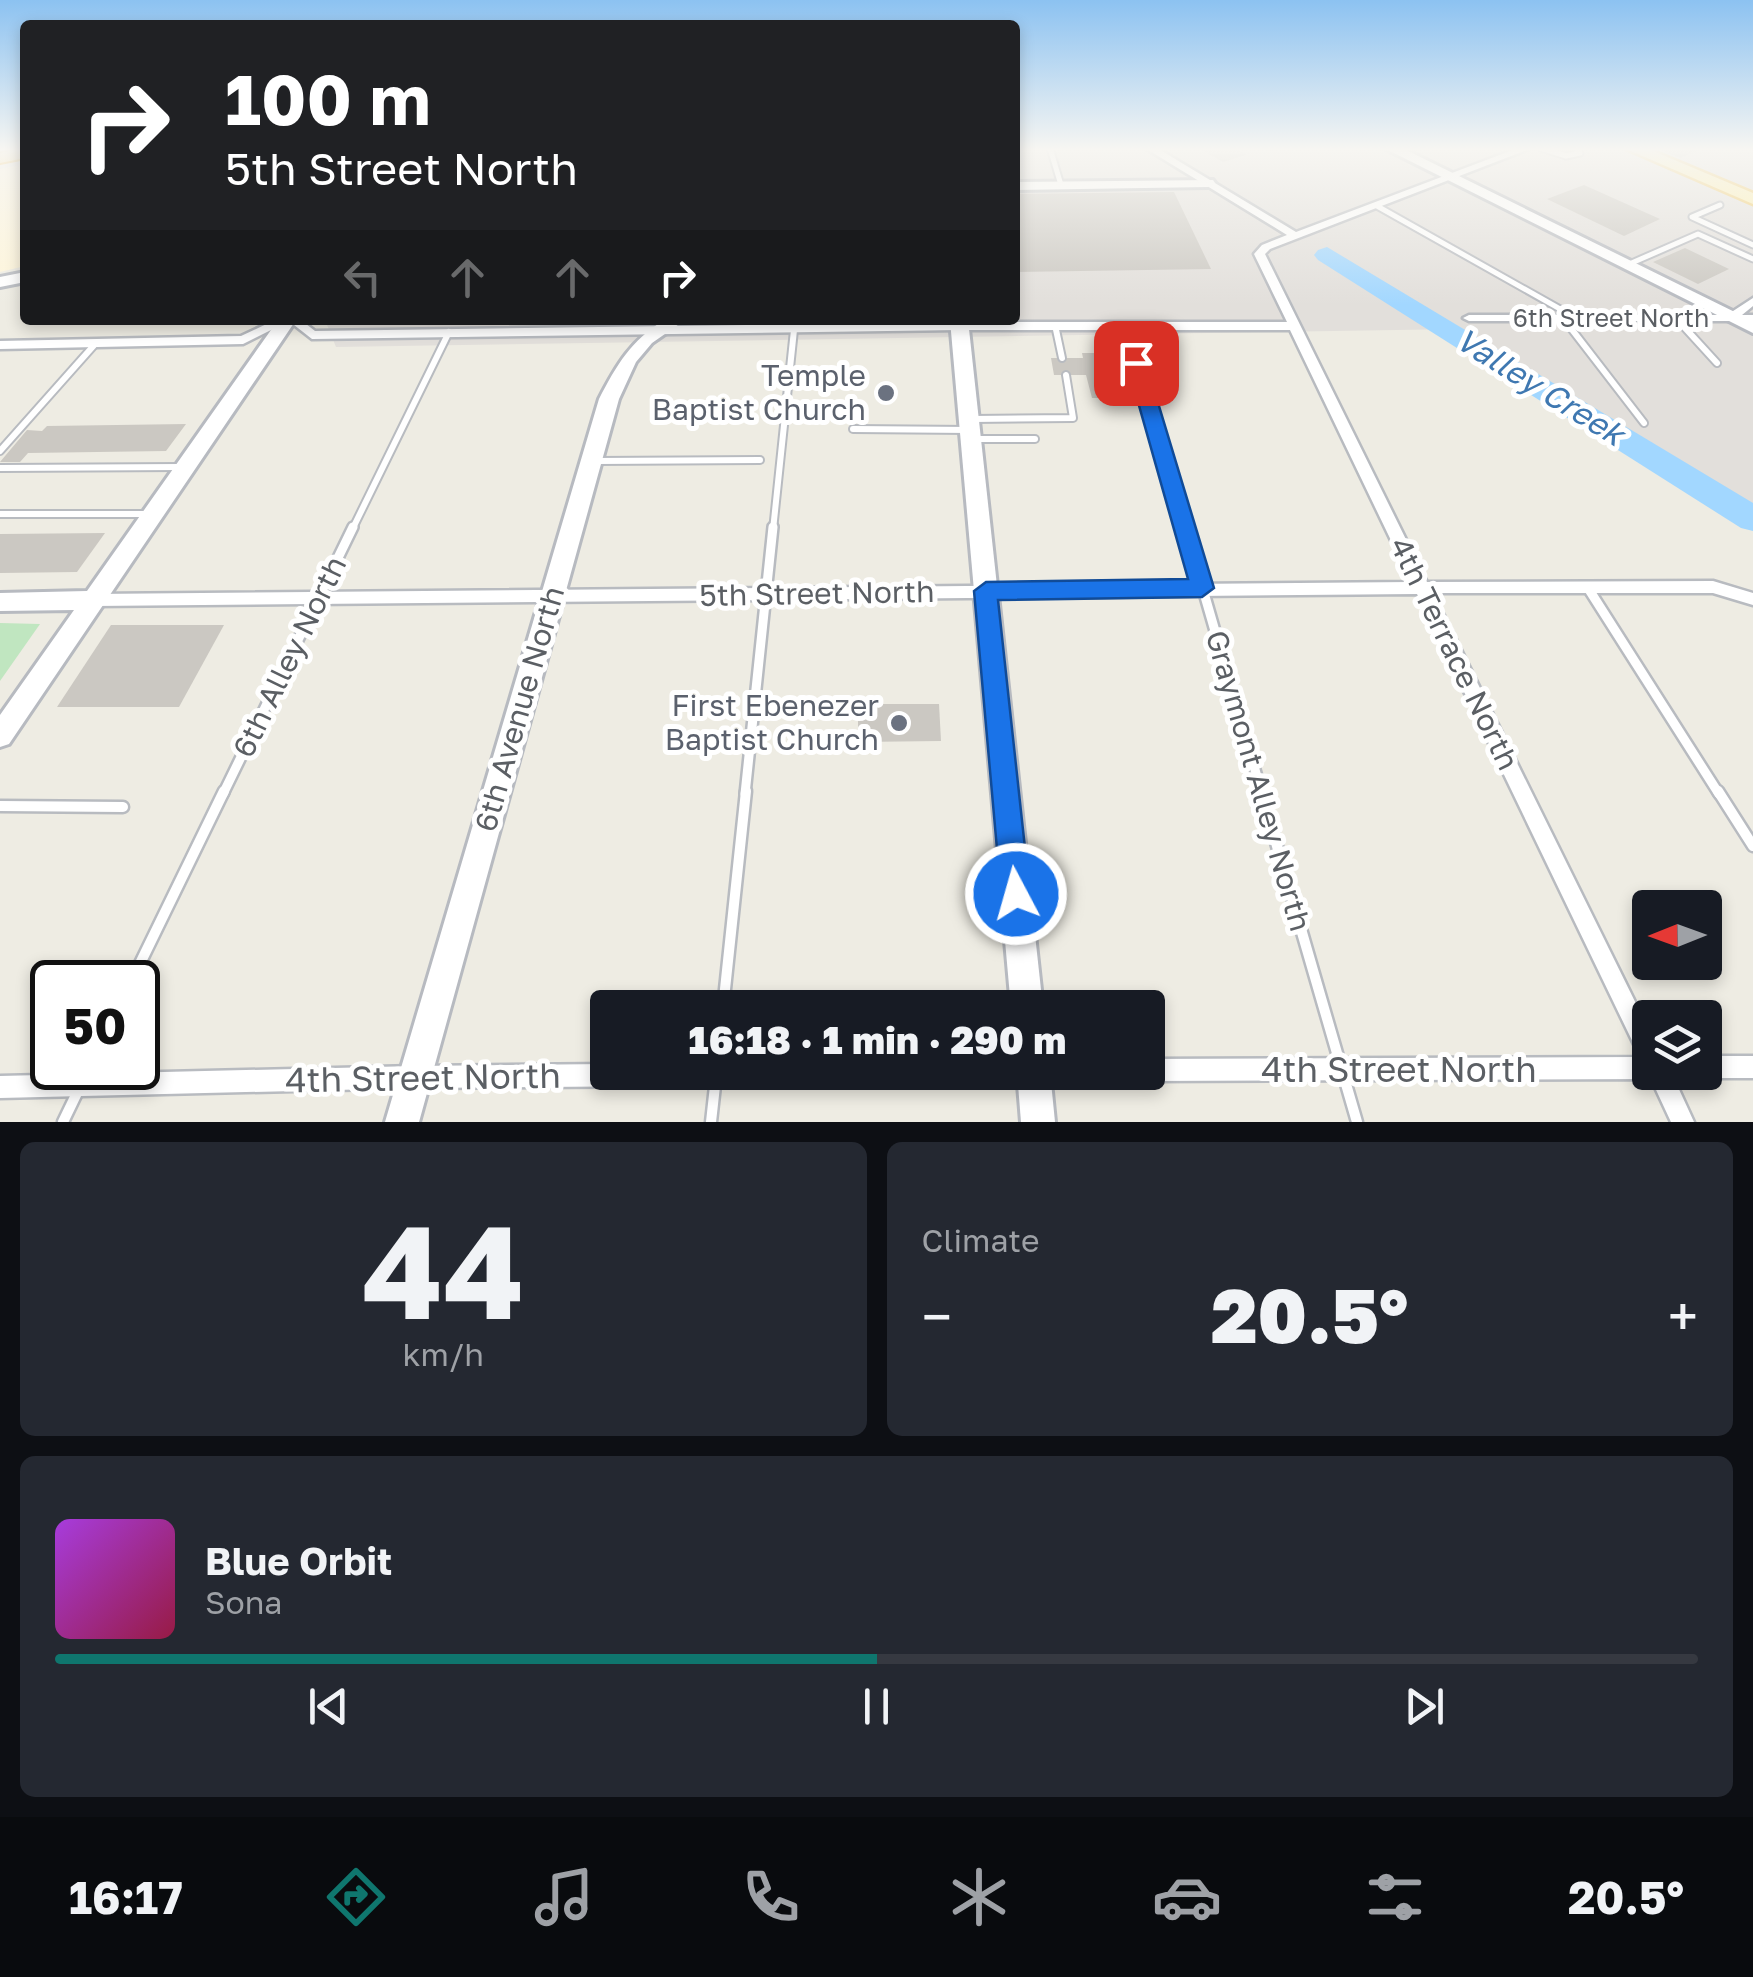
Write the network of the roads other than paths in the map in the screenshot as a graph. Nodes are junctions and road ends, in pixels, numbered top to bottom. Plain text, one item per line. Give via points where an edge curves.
1 (1238, 200) edge
2 (1392, 200) edge
3 (1495, 200) edge
4 (1720, 205) dead end
5 (1377, 206) junction
6 (1295, 236) junction
7 (1753, 245) edge
8 (1753, 260) edge
9 (1627, 265) junction
10 (1753, 301) edge
11 (1731, 317) junction
12 (1469, 318) dead end
13 (1570, 318) junction
14 (1675, 318) junction
15 (1753, 318) edge
16 (277, 325) edge
17 (285, 325) edge
18 (296, 325) edge
19 (912, 325) edge
20 (959, 325) edge
21 (1020, 325) edge
22 (1126, 325) junction
23 (668, 326) edge
24 (1054, 326) junction
25 (1294, 326) junction
26 (1753, 328) edge
27 (794, 330) junction
28 (449, 332) junction
29 (96, 343) junction
30 (0, 345) edge
31 (1062, 358) dead end
32 (1717, 364) dead end
33 (1066, 375) dead end
34 (1644, 423) dead end
35 (853, 429) dead end
36 (969, 429) junction
37 (1035, 439) dead end
38 (0, 451) edge
39 (760, 460) dead end
40 (591, 462) junction
41 (186, 467) junction
42 (0, 468) edge
43 (0, 514) edge
44 (154, 514) junction
45 (1422, 586) junction
46 (1586, 586) junction
47 (1202, 588) junction
48 (986, 591) junction
49 (766, 596) junction
50 (320, 597) junction
51 (552, 598) junction
52 (1752, 598) edge
53 (94, 600) junction
54 (0, 602) edge
55 (0, 736) edge
56 (0, 806) edge
57 (122, 807) dead end
58 (1753, 846) edge
59 (142, 960) edge
60 (725, 990) edge
61 (1025, 990) edge
62 (1632, 1018) edge
63 (1753, 1067) edge
64 (1632, 1068) edge
65 (1722, 1068) edge
66 (1165, 1070) edge
67 (1343, 1071) junction
68 (590, 1074) edge
69 (415, 1076) junction
70 (160, 1077) edge
71 (30, 1083) edge
72 (0, 1087) edge
73 (79, 1090) edge
74 (714, 1090) edge
75 (1033, 1090) edge
76 (1667, 1090) edge
77 (63, 1122) edge
78 (402, 1122) edge
79 (711, 1122) edge
80 (1038, 1122) edge
81 (1358, 1122) edge
82 (1683, 1122) edge

1 - 6 street
2 - 5 street
3 - 9 street
4 - 7 lane via 1692,217
5 - 6 street
5 - 13 lane
6 - 25 street, 4th Terrace North via 1259,254
8 - 9 lane via 1698,234
9 - 11 street
10 - 11 street
11 - 14 street, 6th Street North
11 - 15 street, 6th Street North
11 - 26 street
12 - 13 street, 6th Street North
13 - 14 street, 6th Street North
13 - 34 lane
14 - 32 lane
16 - 29 street via 243,340
17 - 41 street
18 - 28 street via 312,335
19 - 27 street
20 - 36 street
21 - 24 street
22 - 24 street
22 - 25 street
22 - 47 lane, Graymont Alley North
23 - 27 street
23 - 28 street
23 - 40 street, 6th Avenue North via 628,360
24 - 31 lane
25 - 45 street, 4th Terrace North
27 - 49 lane
28 - 50 lane, 6th Alley North
29 - 30 street
29 - 38 lane
33 - 36 lane via 1073,418
35 - 36 lane
36 - 37 lane
36 - 48 street
39 - 40 lane
40 - 51 street, 6th Avenue North
41 - 42 lane
41 - 44 street
43 - 44 lane
44 - 53 street
45 - 46 street, 5th Street North
45 - 47 street, 5th Street North
45 - 62 street, 4th Terrace North
46 - 52 street, 5th Street North via 1713,587
46 - 58 lane
47 - 48 street, 5th Street North
47 - 67 lane, Graymont Alley North
48 - 49 street, 5th Street North
48 - 61 street
49 - 51 street, 5th Street North
49 - 60 lane
50 - 51 street, 5th Street North
50 - 53 street, 5th Street North
50 - 59 lane, 6th Alley North
51 - 69 street, 6th Avenue North
53 - 54 street, 5th Street North
53 - 55 street
56 - 57 lane
63 - 65 street
64 - 67 street, 4th Street North
66 - 67 street, 4th Street North
67 - 81 lane, Graymont Alley North
68 - 69 street, 4th Street North
69 - 70 street, 4th Street North
69 - 78 street, 6th Avenue North
71 - 72 street, 4th Street North
73 - 77 lane
74 - 79 lane
75 - 80 street
76 - 82 street

